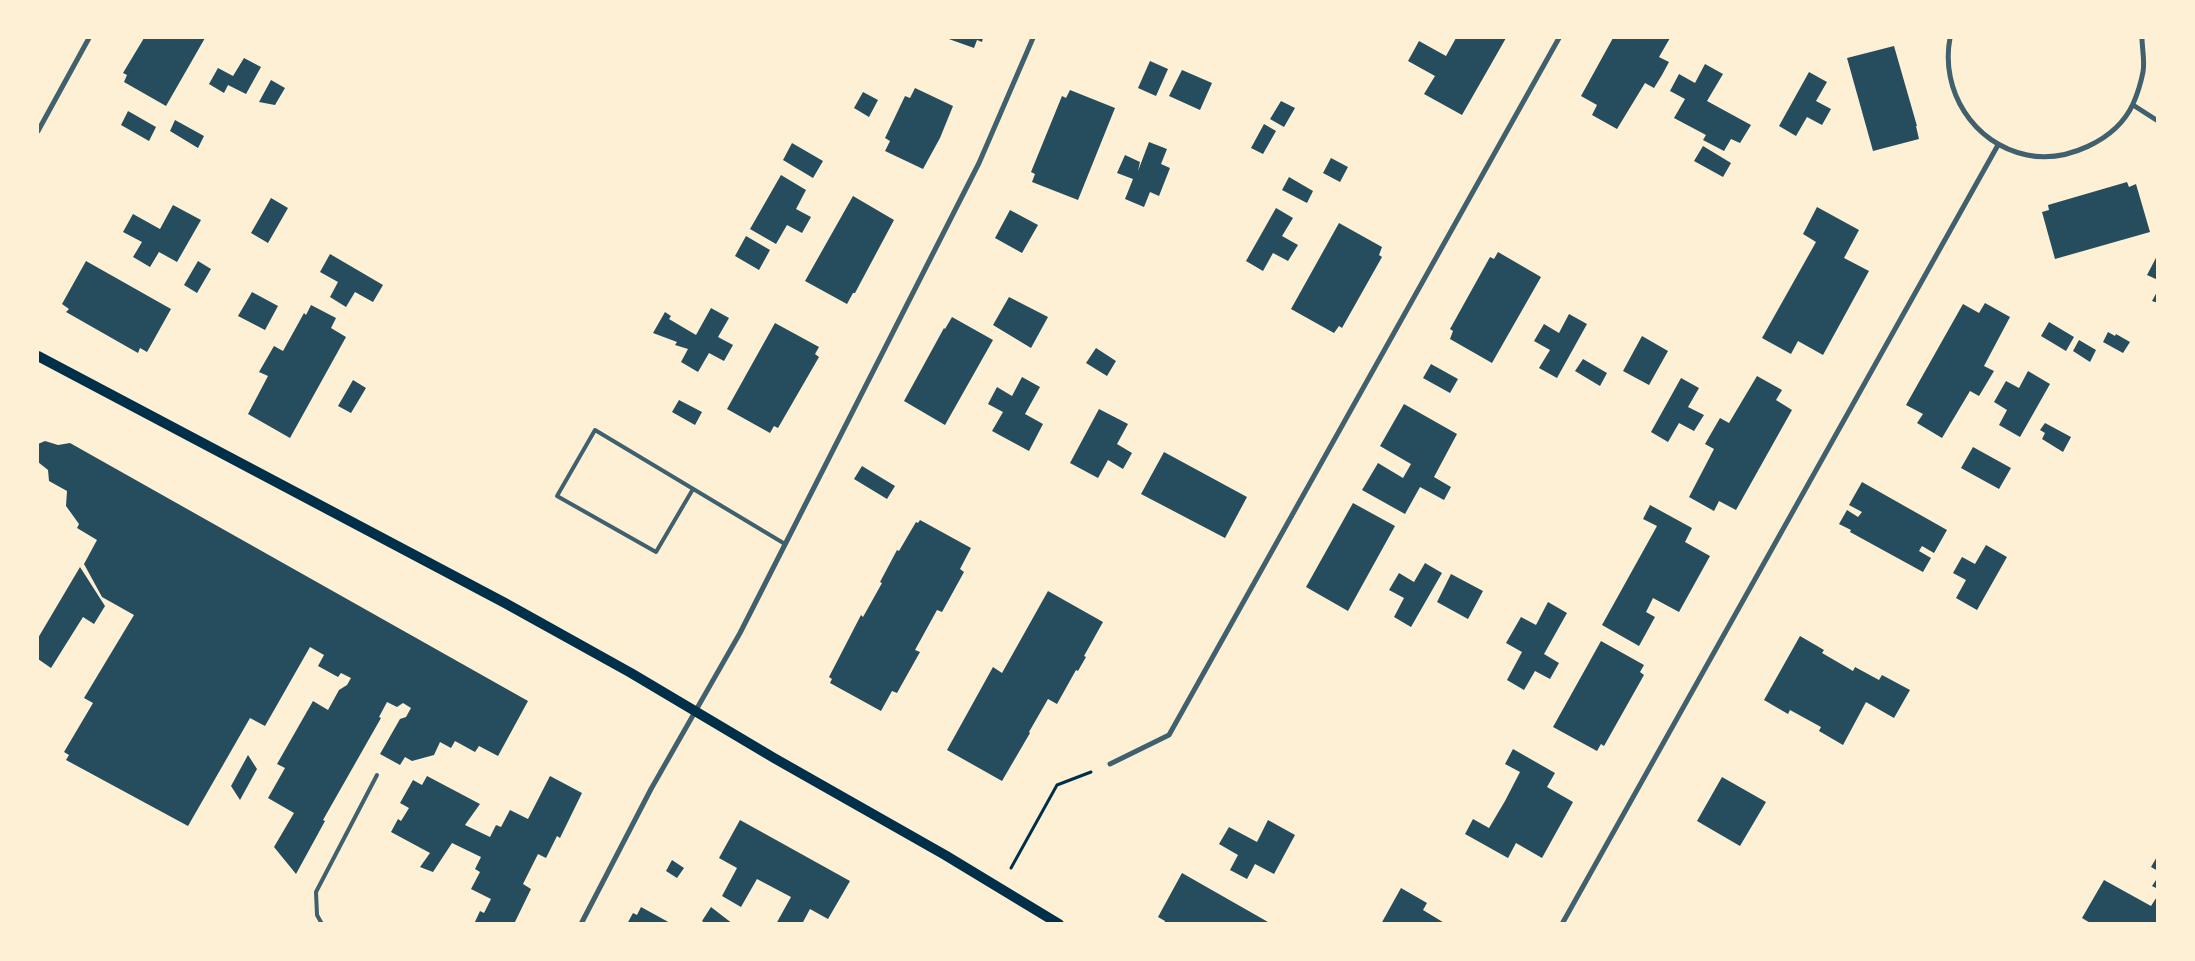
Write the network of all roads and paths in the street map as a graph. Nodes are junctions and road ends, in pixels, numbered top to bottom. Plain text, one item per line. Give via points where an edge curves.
1 (89, 38) edge
2 (1033, 38) edge
3 (1559, 38) edge
4 (1950, 38) edge
5 (2142, 38) edge
6 (2133, 105) junction
7 (2158, 121) edge
8 (38, 130) edge
9 (1998, 145) junction
10 (38, 356) edge
11 (693, 489) junction
12 (785, 544) junction
13 (697, 711) junction
14 (1110, 764) joint
15 (377, 775) dead end
16 (999, 888) junction
17 (322, 924) edge
18 (580, 924) edge
19 (1059, 924) edge
20 (1562, 924) edge

1 - 8 street
2 - 12 street via 979,163
3 - 14 street via 1169,735
4 - 9 street via 1948,70 1956,100 1973,125
5 - 6 street via 2144,70
6 - 7 street
6 - 9 street via 2113,130 2087,148 2058,156 2027,155
9 - 20 street
10 - 13 main road via 506,603
11 - 11 lane via 595,430 557,496 656,552
11 - 12 lane
12 - 13 street
13 - 16 main road
13 - 18 street
14 - 16 path via 1057,785
15 - 17 lane via 316,892 317,915
16 - 19 main road

